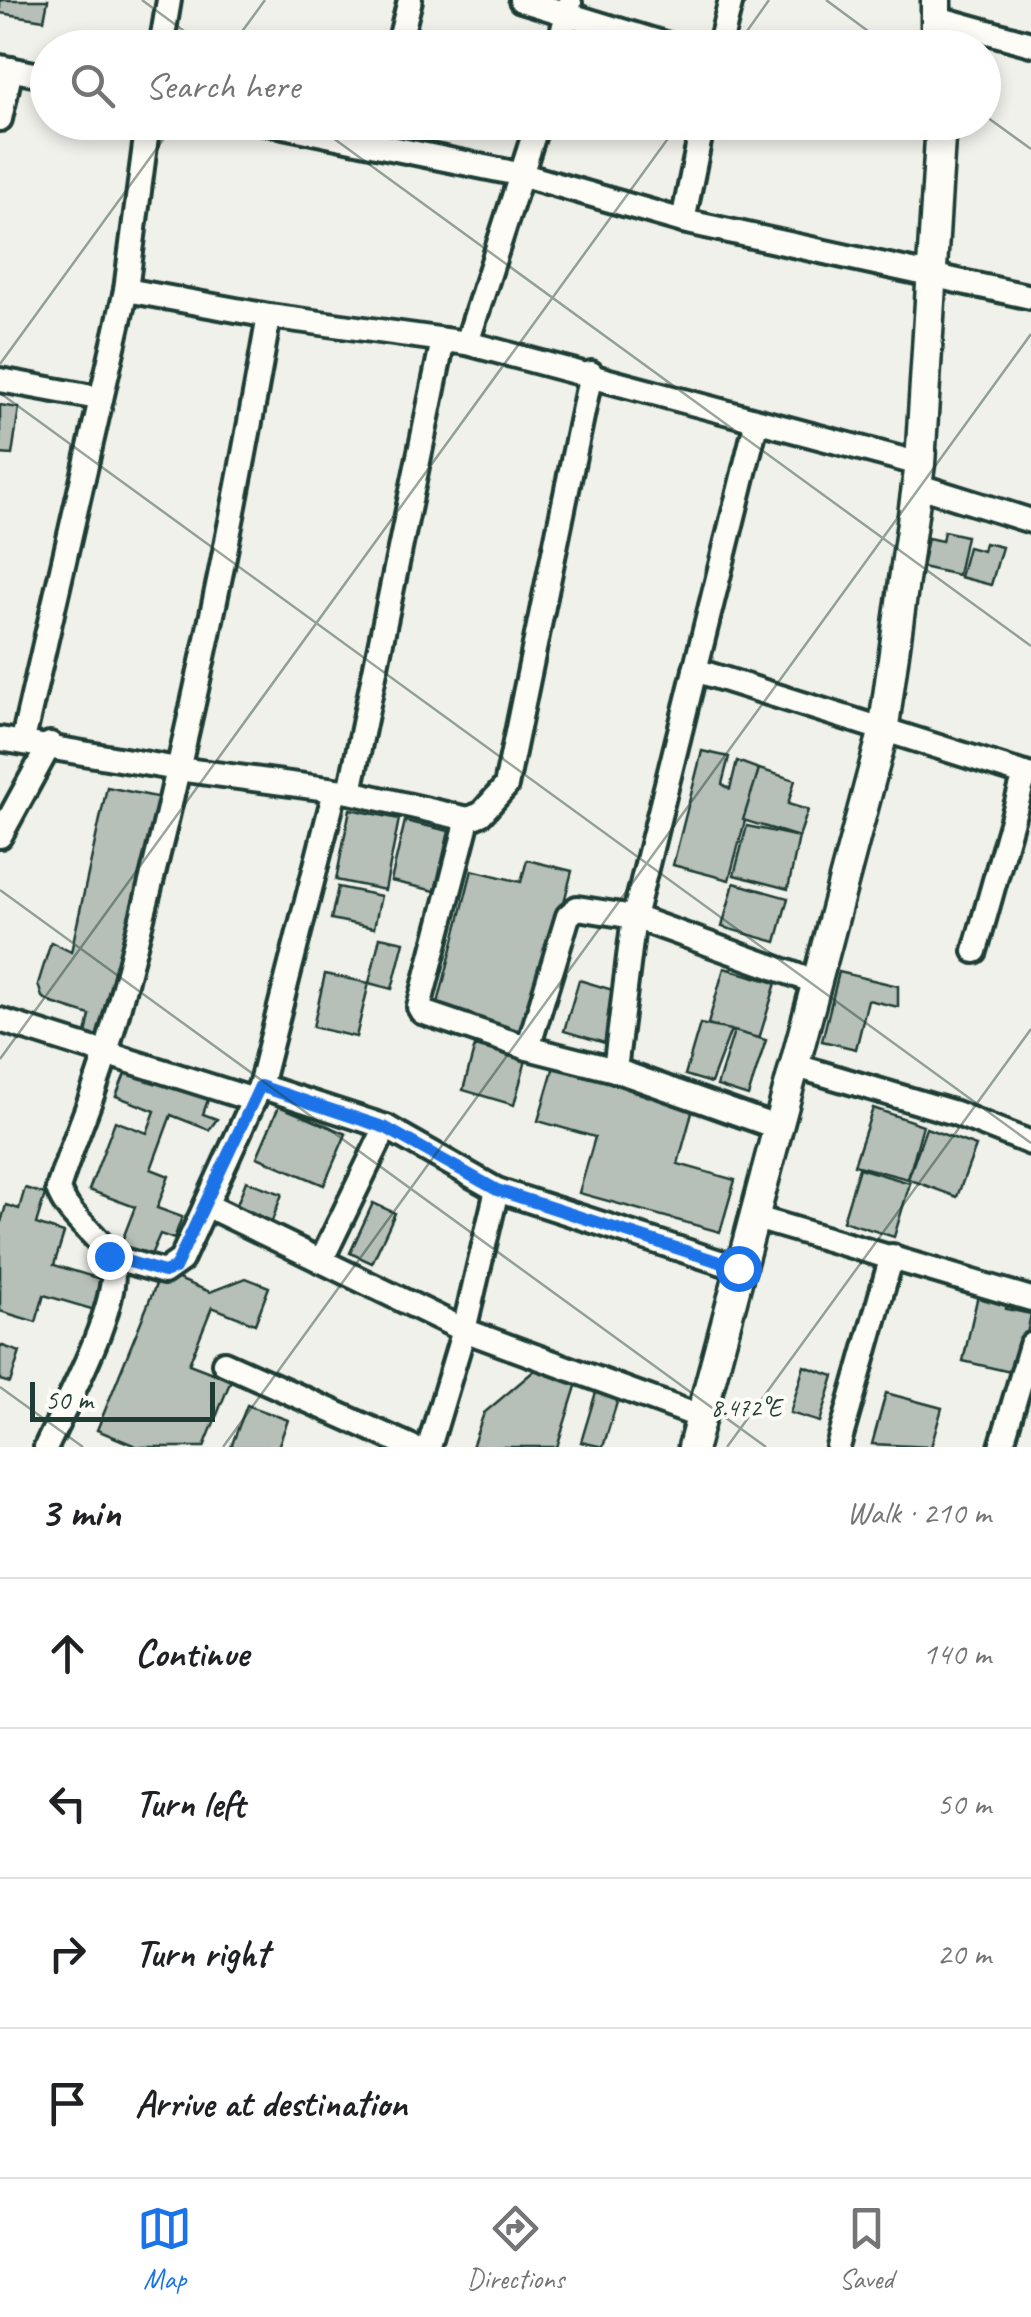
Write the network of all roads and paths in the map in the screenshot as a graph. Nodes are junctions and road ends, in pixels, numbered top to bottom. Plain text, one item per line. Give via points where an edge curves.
1 (170, 0) edge
2 (410, 0) edge
3 (521, 0) edge
4 (731, 0) edge
5 (569, 7) edge
6 (935, 9) edge
7 (164, 30) edge
8 (402, 30) edge
9 (630, 30) edge
10 (724, 30) edge
11 (993, 30) edge
12 (1001, 33) edge
13 (1031, 44) edge
14 (6, 68) edge
15 (0, 119) edge
16 (146, 140) edge
17 (399, 140) edge
18 (533, 140) edge
19 (699, 140) edge
20 (940, 140) edge
21 (523, 174) junction
22 (683, 221) junction
23 (928, 275) junction
24 (126, 290) junction
25 (1031, 297) edge
26 (269, 316) junction
27 (443, 340) junction
28 (466, 343) junction
29 (591, 374) junction
30 (0, 380) edge
31 (98, 398) junction
32 (756, 424) junction
33 (918, 474) junction
34 (1031, 522) edge
35 (695, 670) junction
36 (883, 733) junction
37 (12, 739) edge
38 (50, 744) junction
39 (178, 770) junction
40 (1028, 775) edge
41 (343, 791) junction
42 (468, 818) junction
43 (0, 836) edge
44 (634, 917) junction
45 (976, 951) dead end
46 (815, 982) junction
47 (0, 1020) edge
48 (528, 1048) junction
49 (106, 1056) junction
50 (793, 1065) junction
51 (615, 1070) junction
52 (257, 1094) junction
53 (776, 1127) junction
54 (386, 1128) junction
55 (1031, 1144) edge
56 (497, 1190) junction
57 (206, 1204) junction
58 (754, 1217) junction
59 (109, 1256) junction
60 (892, 1256) junction
61 (321, 1261) junction
62 (738, 1268) junction
63 (1031, 1299) edge
64 (464, 1330) junction
65 (1031, 1345) edge
66 (224, 1363) dead end
67 (701, 1416) junction
68 (46, 1447) edge
69 (412, 1447) edge
70 (429, 1447) edge
71 (693, 1447) edge
72 (838, 1447) edge
73 (1000, 1447) edge

1 - 7 street
2 - 8 street
3 - 5 street
4 - 10 street
5 - 9 street
6 - 11 street
12 - 13 street
14 - 15 street
16 - 24 street
17 - 21 street
18 - 21 street
19 - 22 street
20 - 23 street
21 - 22 street
21 - 28 street
22 - 23 street
23 - 25 street
23 - 33 street
24 - 26 street
24 - 31 street
26 - 27 street
26 - 39 street via 227,560
27 - 28 street
27 - 41 street
28 - 29 street
29 - 32 street
29 - 42 street via 506,786 481,814
30 - 31 street
31 - 37 street via 80,498
32 - 33 street
32 - 35 street
33 - 34 street
33 - 36 street
35 - 36 street
35 - 44 street
36 - 40 street
36 - 46 street
37 - 38 street
38 - 39 street
38 - 43 street
39 - 41 street
39 - 49 street
40 - 45 street
41 - 42 street
41 - 52 street
42 - 48 street via 420,1006 428,1016
44 - 46 street
44 - 48 street via 587,906 568,916
44 - 51 street
46 - 50 street
47 - 49 street
48 - 51 street
49 - 52 street
49 - 59 street via 58,1190 64,1206
50 - 53 street
50 - 55 street via 954,1113
51 - 53 street
52 - 54 street
52 - 57 street
53 - 58 street
54 - 56 street
54 - 61 street
56 - 62 street
56 - 64 street
57 - 59 street via 175,1268 164,1272
57 - 61 street
58 - 60 street
58 - 62 street
59 - 68 street via 110,1302
60 - 63 street
60 - 72 street
61 - 64 street
62 - 67 street
64 - 67 street
64 - 70 street
65 - 73 street
66 - 69 street
67 - 71 street

